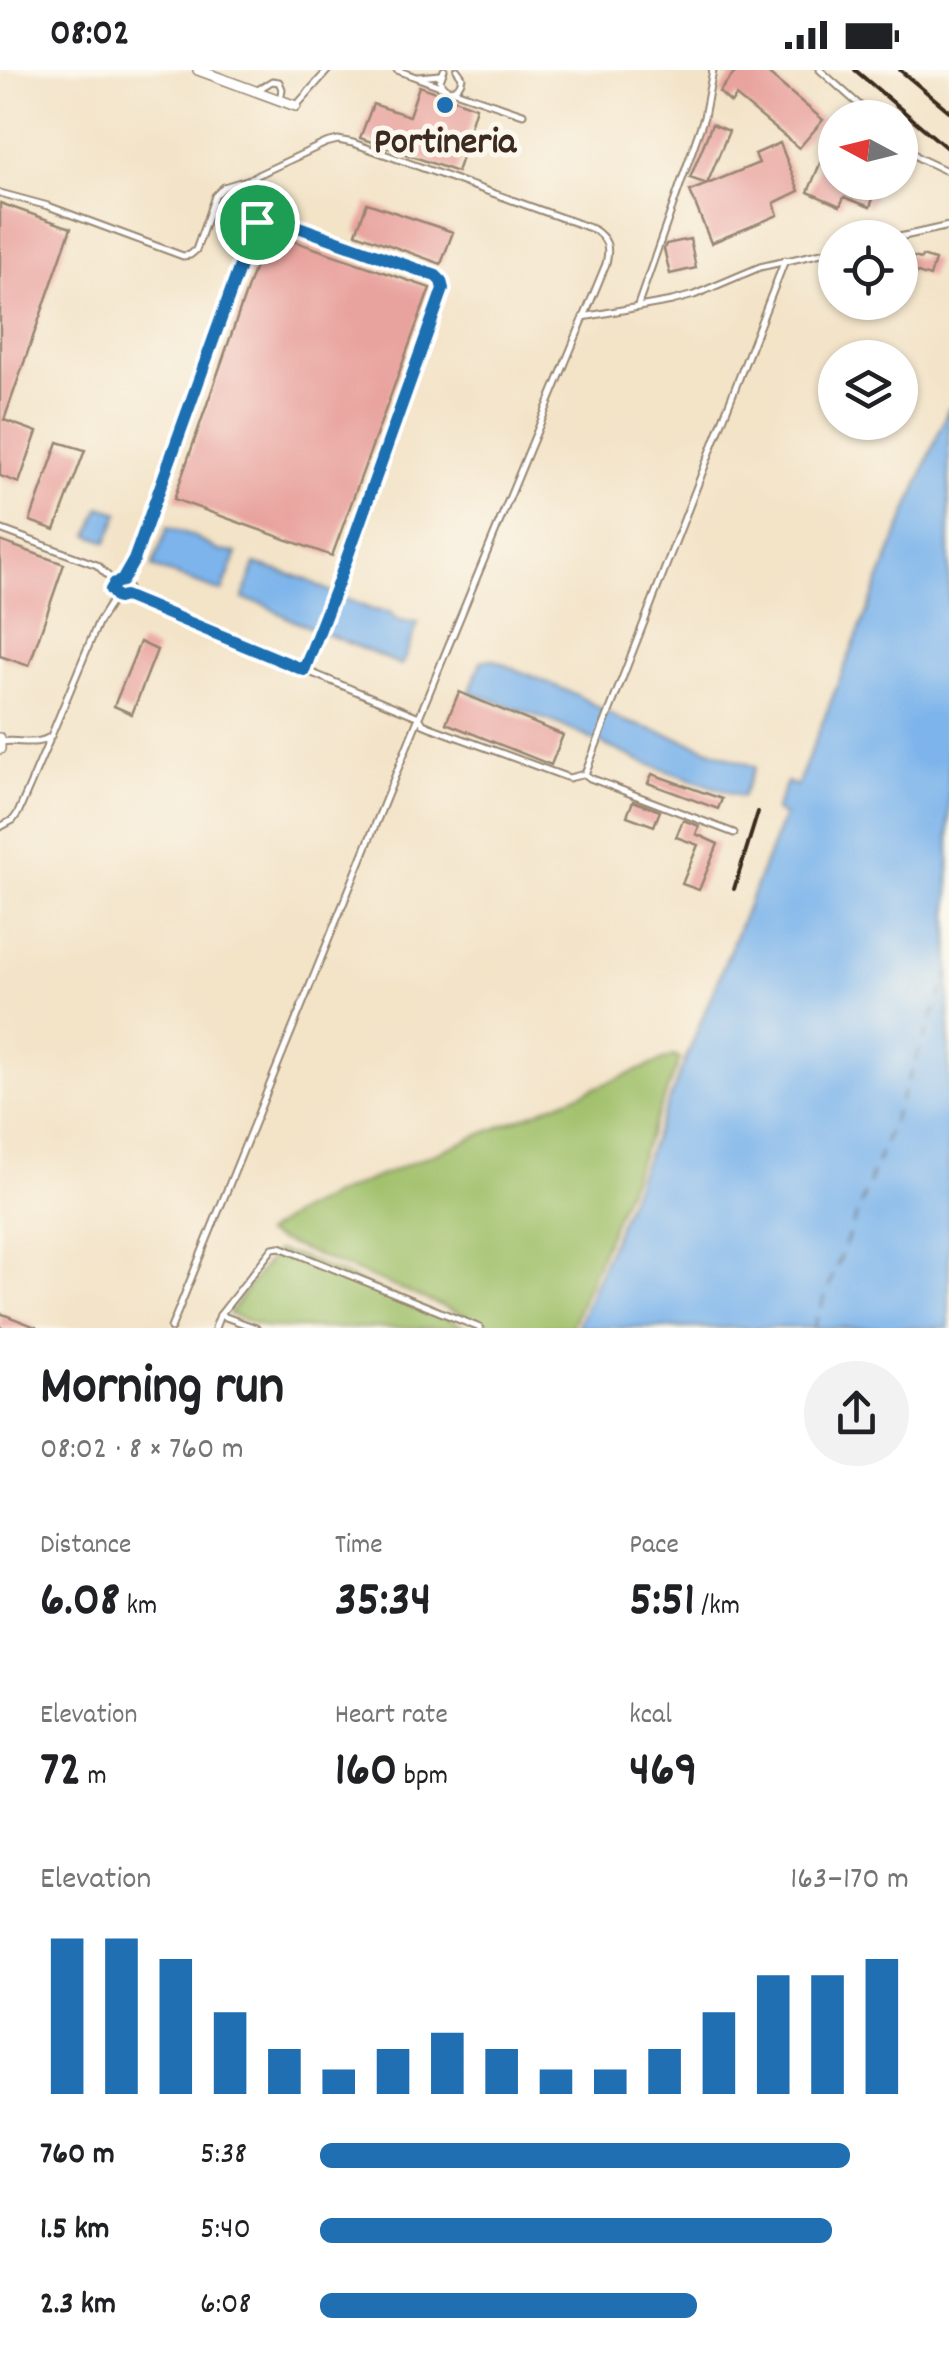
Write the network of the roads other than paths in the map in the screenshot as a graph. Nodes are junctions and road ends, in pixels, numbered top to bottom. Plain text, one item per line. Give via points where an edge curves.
1 (198, 70) edge
2 (328, 70) edge
3 (397, 70) edge
4 (457, 70) edge
5 (713, 70) edge
6 (820, 70) edge
7 (442, 73) edge
8 (416, 78) junction
9 (460, 84) junction
10 (443, 87) junction
11 (452, 90) junction
12 (256, 91) junction
13 (473, 96) junction
14 (280, 100) junction
15 (854, 100) edge
16 (296, 106) joint
17 (522, 114) dead end
18 (918, 157) edge
19 (949, 172) edge
20 (0, 193) edge
21 (949, 226) edge
22 (918, 233) edge
23 (818, 253) edge
24 (785, 260) junction
25 (638, 307) junction
26 (583, 317) junction
27 (0, 529) edge
28 (118, 582) junction
29 (115, 596) junction
30 (125, 596) junction
31 (304, 670) junction
32 (419, 717) junction
33 (51, 736) junction
34 (0, 743) edge
35 (585, 774) junction
36 (0, 827) edge
37 (734, 833) dead end
38 (220, 1315) junction
39 (170, 1328) edge
40 (215, 1328) edge
41 (256, 1328) edge
42 (480, 1328) edge

1 - 12 street
2 - 16 lane
3 - 8 lane
4 - 9 lane
5 - 25 lane via 704,117
6 - 15 lane
7 - 8 lane
7 - 10 lane
8 - 10 lane
9 - 11 lane
9 - 13 lane
10 - 11 lane
11 - 13 lane
12 - 14 street
12 - 14 lane via 279,82
13 - 17 lane
14 - 16 street
18 - 19 lane
20 - 26 lane via 190,255 220,189 338,140 603,236 606,264
21 - 22 lane
23 - 24 lane
24 - 25 lane
24 - 35 lane
25 - 26 lane
26 - 32 lane
27 - 28 lane via 97,566
28 - 29 lane via 111,590
28 - 30 lane via 128,586
28 - 31 lane via 134,560 260,218 436,276 443,292
29 - 30 lane
29 - 33 lane
30 - 31 lane
31 - 32 lane
32 - 35 lane via 430,727 568,778
32 - 39 lane
33 - 34 lane
33 - 36 lane via 18,814
35 - 37 lane
38 - 40 lane
38 - 41 lane
38 - 42 lane via 272,1248 280,1247

